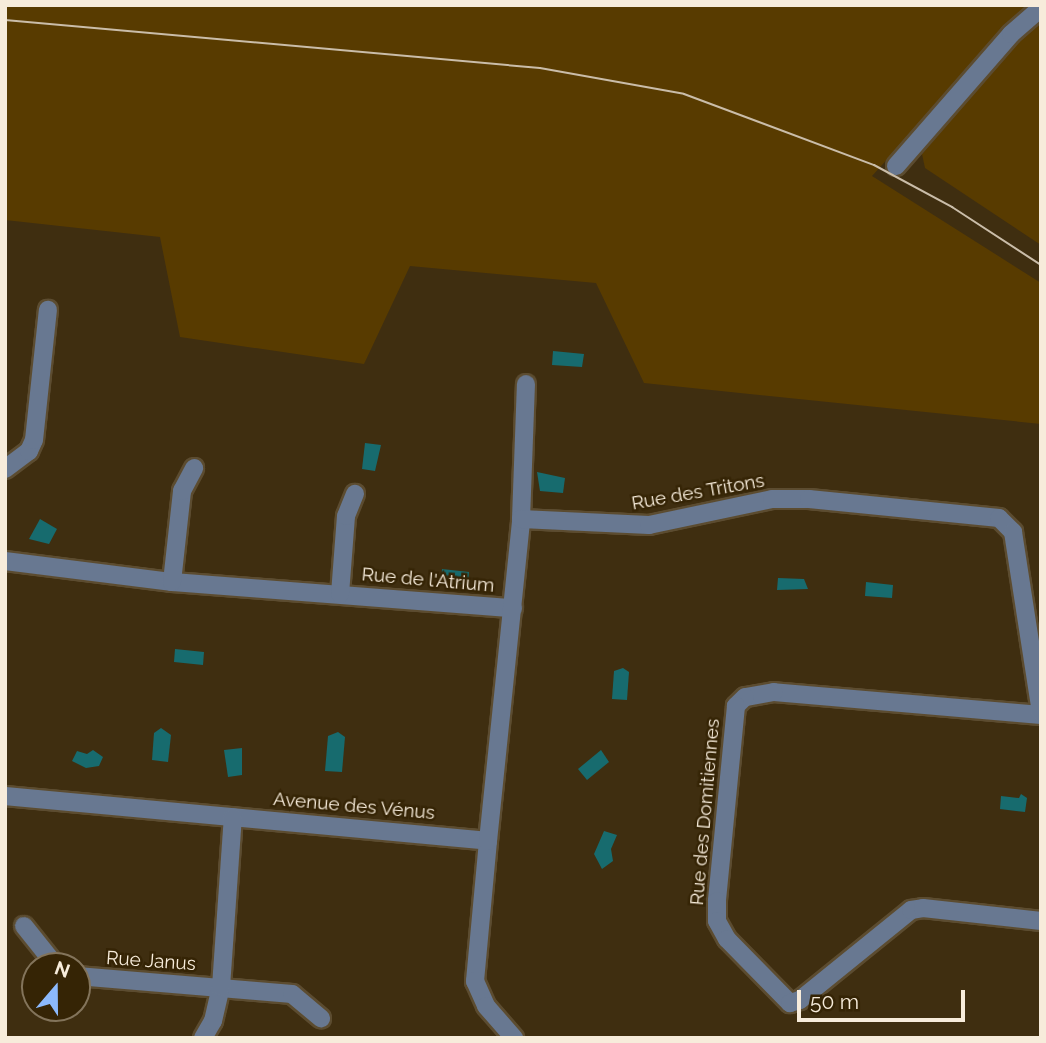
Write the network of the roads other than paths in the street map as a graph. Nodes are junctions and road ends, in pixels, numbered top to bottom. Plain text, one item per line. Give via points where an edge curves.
1 (1041, 8) edge
2 (896, 166) dead end
3 (48, 310) dead end
4 (526, 384) dead end
5 (194, 468) dead end
6 (5, 469) edge
7 (355, 494) dead end
8 (522, 519) junction
9 (5, 561) edge
10 (172, 582) junction
11 (340, 594) junction
12 (513, 608) junction
13 (1041, 714) edge
14 (5, 796) edge
15 (233, 817) junction
16 (488, 841) junction
17 (1041, 921) edge
18 (24, 926) dead end
19 (45, 952) edge
20 (91, 977) edge
21 (221, 987) junction
22 (321, 1018) dead end
23 (203, 1038) edge
24 (514, 1038) edge

1 - 2 street via 1011,34
3 - 6 street via 34,440 29,451
4 - 8 street
5 - 10 street via 182,491
7 - 11 street, Rue de l'Atrium via 346,516
8 - 12 street
8 - 13 street, Rue des Tritons via 649,525 772,499 999,517 1013,532
9 - 10 street, Rue de l'Atrium
10 - 11 street, Rue de l'Atrium
11 - 12 street, Rue de l'Atrium
12 - 16 street
13 - 17 street, Rue des Domitiennes via 774,692 745,697 736,706 716,901 717,921 727,939 790,1003 800,1000 911,910
14 - 15 street, Avenue des Vénus
15 - 16 street, Avenue des Vénus
15 - 21 street
16 - 24 street via 475,981 486,1006
18 - 19 street
20 - 21 street, Rue Janus
21 - 22 street, Rue Janus via 292,994
21 - 23 street via 213,1021

